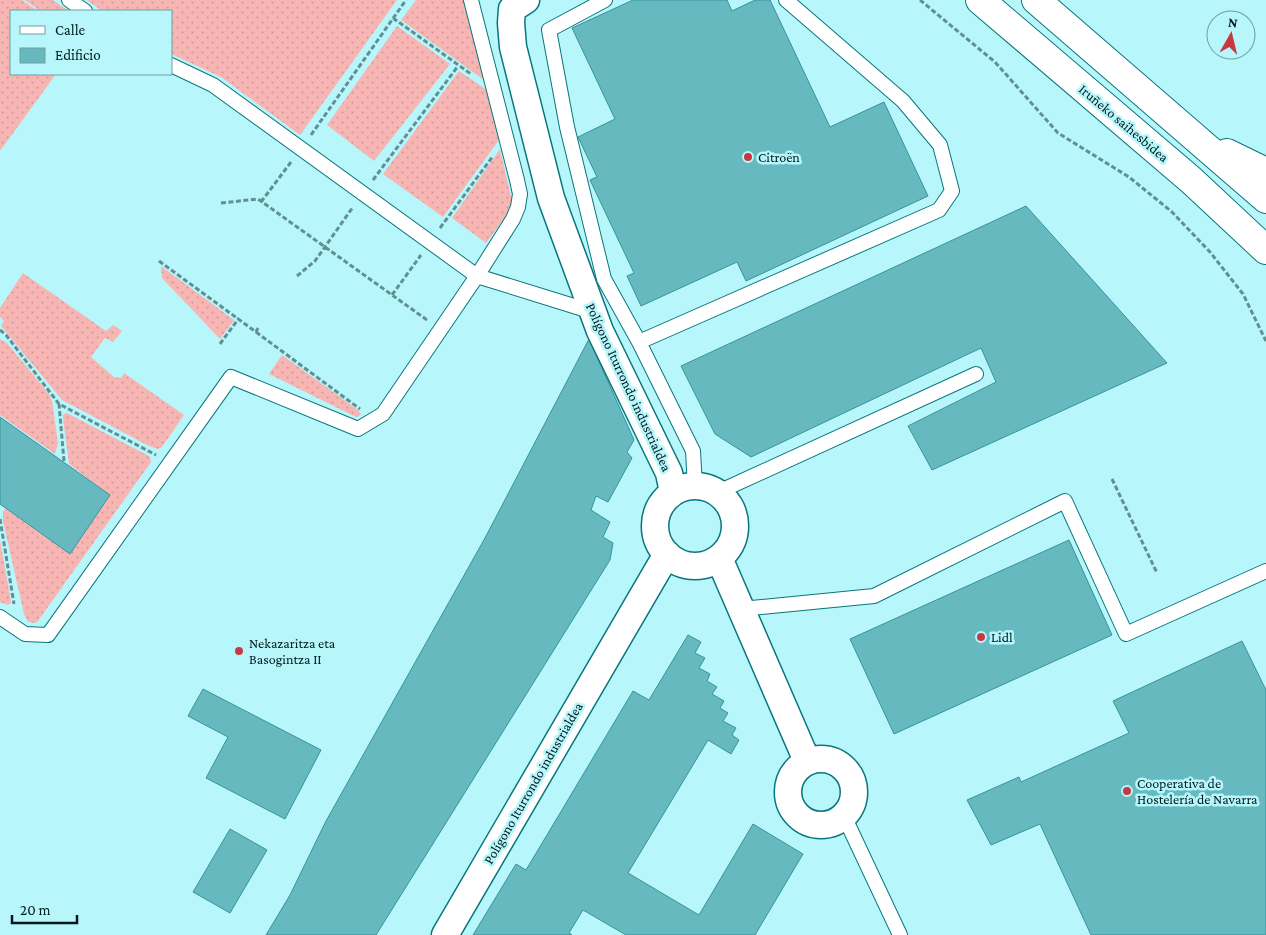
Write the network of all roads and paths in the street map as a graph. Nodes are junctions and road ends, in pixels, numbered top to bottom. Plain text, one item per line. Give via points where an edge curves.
1 (69, 0) edge
2 (406, 0) edge
3 (471, 0) edge
4 (526, 0) edge
5 (604, 0) edge
6 (786, 0) edge
7 (920, 0) edge
8 (980, 0) edge
9 (1036, 0) edge
10 (84, 10) edge
11 (394, 18) junction
12 (172, 65) edge
13 (1190, 134) junction
14 (506, 138) junction
15 (301, 148) junction
16 (1266, 172) edge
17 (363, 194) junction
18 (1266, 199) edge
19 (261, 202) junction
20 (221, 203) dead end
21 (430, 242) junction
22 (324, 246) junction
23 (1266, 250) edge
24 (159, 261) dead end
25 (297, 276) dead end
26 (477, 276) junction
27 (392, 295) junction
28 (593, 312) junction
29 (239, 318) junction
30 (430, 322) dead end
31 (258, 328) dead end
32 (0, 330) edge
33 (256, 332) junction
34 (1266, 341) edge
35 (639, 342) junction
36 (220, 344) dead end
37 (976, 374) dead end
38 (59, 404) junction
39 (363, 411) dead end
40 (159, 456) dead end
41 (64, 462) dead end
42 (1112, 479) dead end
43 (695, 491) junction
44 (0, 518) edge
45 (667, 554) junction
46 (719, 558) junction
47 (1266, 571) edge
48 (1157, 573) dead end
49 (14, 606) dead end
50 (741, 609) junction
51 (0, 617) edge
52 (807, 761) junction
53 (844, 816) junction
54 (445, 935) edge
55 (900, 935) edge

1 - 10 lane
2 - 11 path
3 - 14 lane
4 - 28 street, Polígono Iturrondo industrialdea via 512,9 513,48 551,198
5 - 35 lane via 549,30 567,127 604,279
6 - 35 lane via 903,101 940,145 952,191 939,210
7 - 34 path via 995,62 1058,133 1129,177 1172,212 1210,252 1243,294
8 - 23 highway, Iruñeko saihesbidea via 1191,180
9 - 13 highway
11 - 15 path
11 - 17 path via 458,66
12 - 15 lane via 213,85
13 - 16 highway
13 - 18 highway
14 - 21 path
14 - 26 lane via 520,194 518,207
15 - 17 lane
15 - 19 path
17 - 21 lane
17 - 22 path
19 - 20 path via 258,199
19 - 22 path
21 - 26 lane
21 - 27 path
22 - 25 path via 315,262
22 - 27 path
24 - 29 path
26 - 28 lane
26 - 51 lane via 383,414 358,429 231,377 48,635 25,634
27 - 30 path
28 - 43 street, Polígono Iturrondo industrialdea via 669,474
29 - 33 path
29 - 36 path
31 - 33 path
32 - 38 path
33 - 39 path
35 - 43 lane via 692,451
37 - 43 lane
38 - 40 path
38 - 41 path
42 - 48 path
43 - 45 street via 663,502 657,514 657,539
43 - 46 street via 724,498 732,509 734,536 729,548
44 - 49 path
45 - 46 street via 684,565 710,564
45 - 54 street, Polígono Iturrondo industrialdea
46 - 50 street
47 - 50 lane via 1126,634 1065,501 874,596
50 - 52 street
52 - 53 street via 828,759 846,769 855,787 851,808
52 - 53 street via 795,771 788,785 788,796 797,815 815,825 831,823
53 - 55 lane

